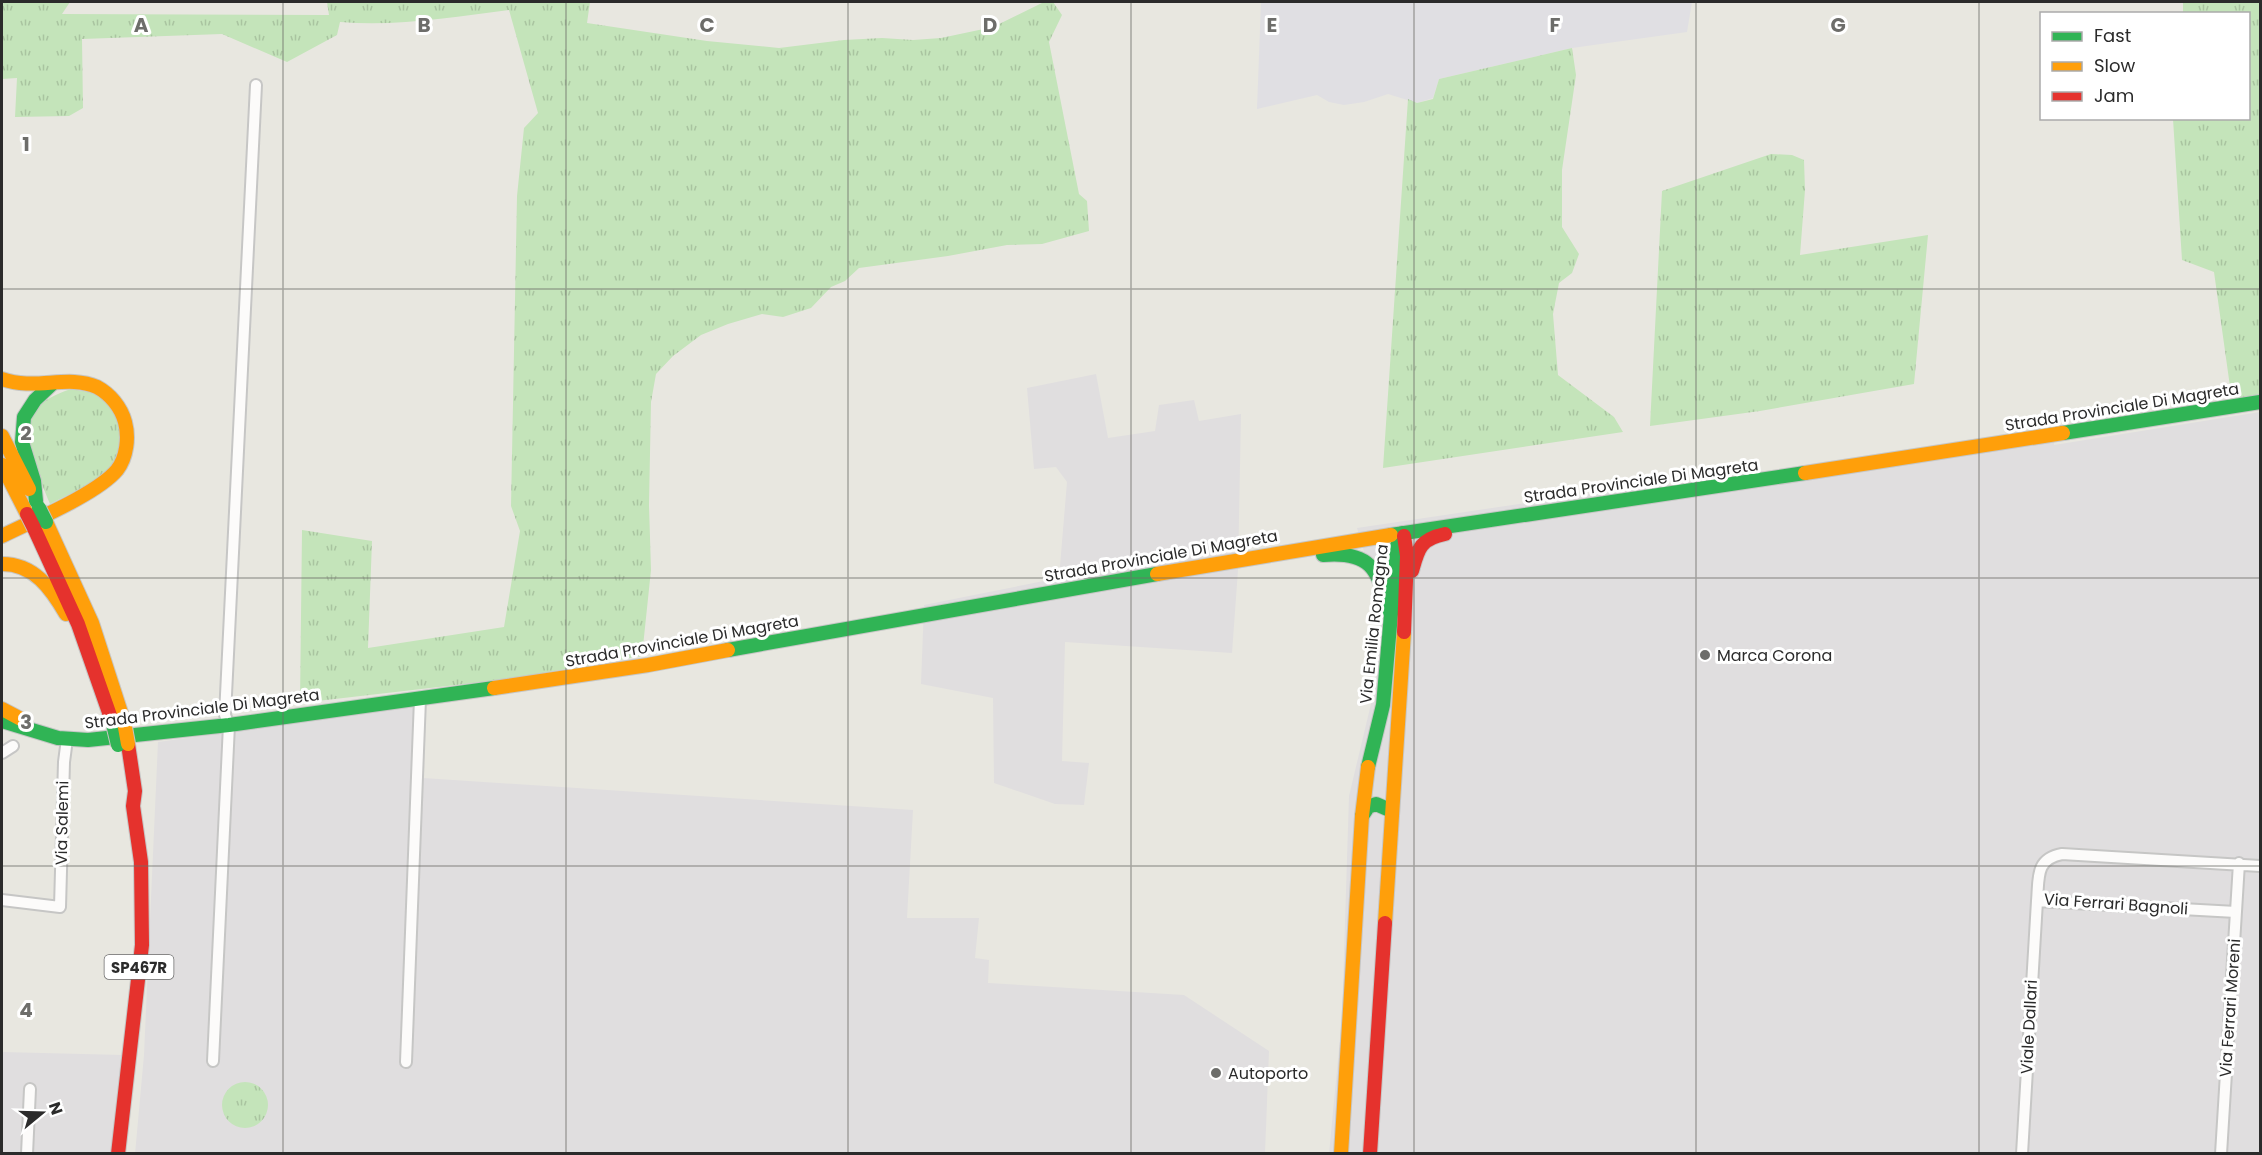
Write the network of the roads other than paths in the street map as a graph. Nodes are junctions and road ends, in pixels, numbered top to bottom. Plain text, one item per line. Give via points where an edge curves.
1 (256, 85) dead end
2 (2, 379) edge
3 (52, 384) junction
4 (2260, 402) edge
5 (2, 436) edge
6 (2, 465) edge
7 (34, 508) junction
8 (1515, 516) junction
9 (40, 525) junction
10 (1402, 533) junction
11 (2, 536) edge
12 (1262, 556) junction
13 (2, 564) edge
14 (1407, 588) junction
15 (1390, 620) junction
16 (86, 643) junction
17 (420, 699) junction
18 (2, 710) edge
19 (2, 721) edge
20 (118, 723) junction
21 (229, 725) junction
22 (67, 739) junction
23 (13, 746) dead end
24 (2, 753) edge
25 (1392, 811) junction
26 (1362, 816) junction
27 (2239, 863) junction
28 (2260, 866) edge
29 (2, 900) edge
30 (2037, 901) junction
31 (2236, 912) junction
32 (213, 1061) dead end
33 (406, 1062) dead end
34 (30, 1089) dead end
35 (27, 1154) edge
36 (118, 1154) edge
37 (1341, 1154) edge
38 (1371, 1154) edge
39 (2022, 1154) edge
40 (2221, 1154) edge

1 - 21 street via 225,715
2 - 3 main road via 26,385
3 - 7 main road via 24,417 22,442 34,481
3 - 11 main road via 82,382 114,400 128,437 125,454 116,470 98,486
4 - 8 main road, Strada Provinciale Di Magreta
5 - 7 main road, SP467R
6 - 7 main road, SP467R
7 - 9 main road, SP467R, bridge
8 - 10 main road, Strada Provinciale Di Magreta
8 - 14 main road via 1505,526 1426,540 1418,548
9 - 16 main road, SP467R
9 - 20 main road, SP467R via 92,623
10 - 12 main road, Strada Provinciale Di Magreta
10 - 14 main road, Via Emilia Romagna via 1406,541
10 - 15 main road, Via Emilia Romagna via 1397,546
12 - 15 main road via 1283,560 1338,552 1367,560 1383,587
12 - 17 main road, Strada Provinciale Di Magreta via 648,665
13 - 16 main road via 21,565 36,575
14 - 25 main road, Via Emilia Romagna
15 - 26 main road, Via Emilia Romagna via 1383,705 1369,759
16 - 20 main road, SP467R
17 - 21 main road, Strada Provinciale Di Magreta
17 - 33 street
18 - 22 main road
19 - 22 main road
20 - 36 main road, SP467R, bridge via 135,791 142,945
21 - 22 main road, Strada Provinciale Di Magreta
21 - 32 street
22 - 29 street, Via Salemi via 60,907
23 - 24 street
25 - 26 main road via 1376,804
25 - 38 main road, Via Emilia Romagna
26 - 37 main road, Via Emilia Romagna
27 - 28 street, Via Ferrari Bagnoli
27 - 30 street, Via Ferrari Bagnoli via 2061,854 2045,860 2040,868
27 - 31 street, Via Ferrari Moreni
30 - 31 street, Via Ferrari Bagnoli
30 - 39 street, Viale Dallari
31 - 40 street, Via Ferrari Moreni
34 - 35 street

